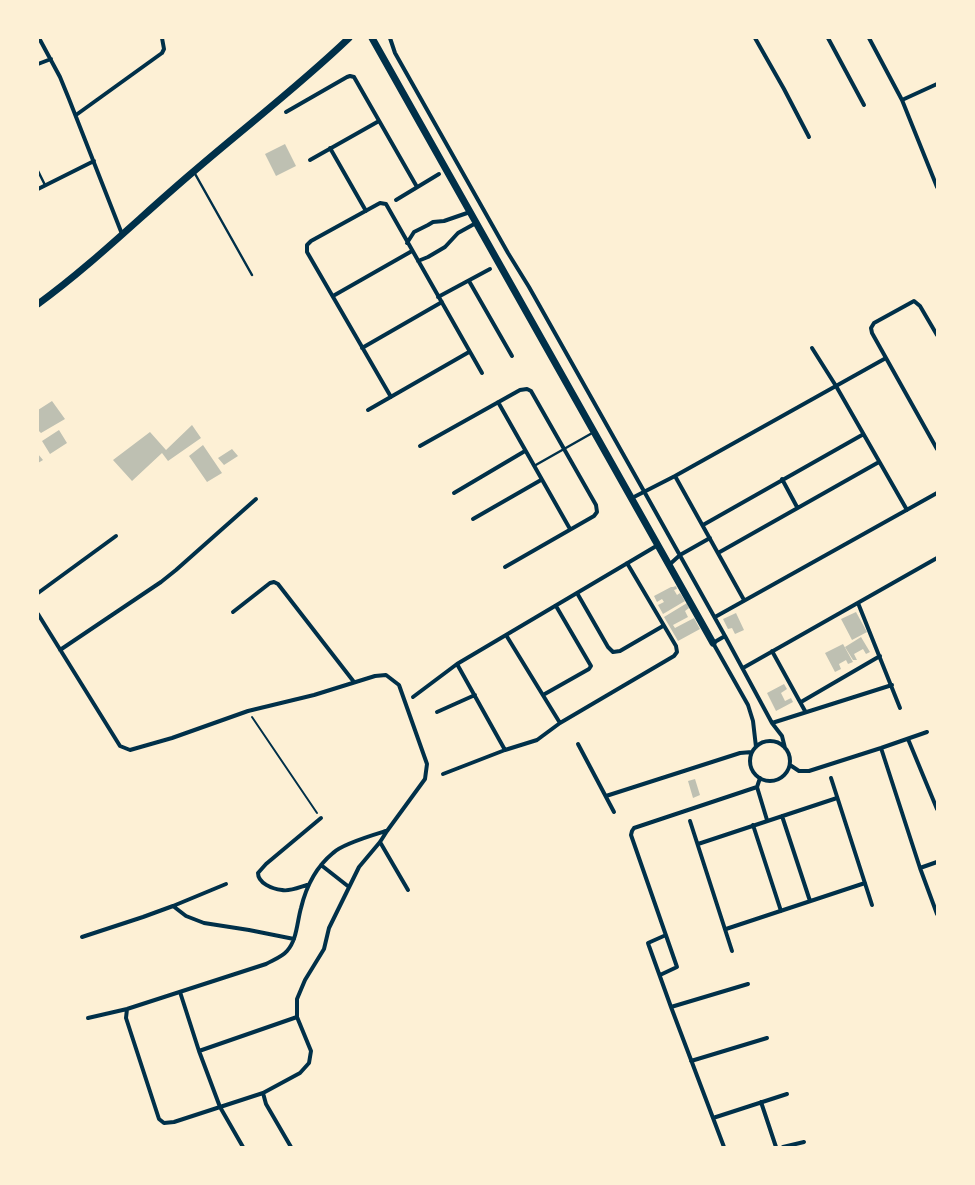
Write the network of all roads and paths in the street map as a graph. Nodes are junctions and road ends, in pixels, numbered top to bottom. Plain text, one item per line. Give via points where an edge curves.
1 (39, 38) edge
2 (162, 38) edge
3 (349, 38) edge
4 (372, 38) edge
5 (390, 38) edge
6 (755, 38) edge
7 (828, 38) edge
8 (869, 38) edge
9 (51, 59) junction
10 (38, 64) edge
11 (937, 84) edge
12 (902, 100) junction
13 (864, 105) dead end
14 (286, 112) dead end
15 (76, 115) junction
16 (378, 121) junction
17 (809, 137) dead end
18 (330, 148) junction
19 (310, 160) dead end
20 (94, 161) junction
21 (38, 171) edge
22 (194, 171) junction
23 (439, 174) dead end
24 (45, 185) junction
25 (417, 187) junction
26 (937, 187) edge
27 (38, 189) edge
28 (396, 200) dead end
29 (366, 211) junction
30 (470, 212) junction
31 (476, 223) junction
32 (122, 234) junction
33 (407, 243) junction
34 (412, 251) junction
35 (418, 261) junction
36 (490, 269) dead end
37 (252, 275) dead end
38 (469, 281) junction
39 (333, 296) junction
40 (438, 297) junction
41 (442, 302) junction
42 (38, 304) edge
43 (937, 335) edge
44 (362, 348) junction
45 (812, 348) dead end
46 (469, 352) junction
47 (512, 356) dead end
48 (886, 358) junction
49 (482, 373) dead end
50 (836, 386) junction
51 (391, 397) junction
52 (498, 402) junction
53 (368, 410) dead end
54 (594, 432) junction
55 (862, 435) junction
56 (420, 446) dead end
57 (564, 448) junction
58 (937, 449) edge
59 (525, 452) junction
60 (878, 462) junction
61 (534, 466) junction
62 (676, 476) junction
63 (782, 479) junction
64 (541, 480) junction
65 (645, 492) junction
66 (454, 493) dead end
67 (937, 493) edge
68 (632, 498) junction
69 (256, 499) dead end
70 (797, 507) junction
71 (907, 510) junction
72 (473, 519) dead end
73 (703, 525) junction
74 (570, 529) junction
75 (116, 536) dead end
76 (710, 538) junction
77 (658, 545) junction
78 (718, 553) junction
79 (680, 555) junction
80 (937, 558) edge
81 (628, 563) junction
82 (669, 565) junction
83 (505, 566) dead end
84 (38, 593) edge
85 (577, 593) junction
86 (744, 600) junction
87 (858, 603) junction
88 (556, 606) junction
89 (233, 612) dead end
90 (38, 614) edge
91 (715, 617) junction
92 (663, 626) junction
93 (506, 635) junction
94 (725, 636) junction
95 (713, 643) junction
96 (60, 650) junction
97 (772, 651) junction
98 (880, 656) junction
99 (457, 664) junction
100 (743, 668) junction
101 (354, 682) junction
102 (892, 685) junction
103 (474, 695) junction
104 (543, 695) junction
105 (414, 697) dead end
106 (801, 702) junction
107 (900, 708) dead end
108 (248, 711) junction
109 (806, 711) junction
110 (437, 712) dead end
111 (560, 723) junction
112 (772, 723) junction
113 (927, 732) dead end
114 (908, 739) junction
115 (578, 744) dead end
116 (756, 747) junction
117 (785, 748) junction
118 (881, 748) junction
119 (505, 750) junction
120 (752, 752) junction
121 (790, 765) junction
122 (442, 774) dead end
123 (760, 778) junction
124 (831, 778) dead end
125 (757, 787) junction
126 (606, 796) junction
127 (837, 798) junction
128 (937, 809) edge
129 (614, 812) dead end
130 (782, 816) junction
131 (320, 818) joint
132 (767, 820) junction
133 (690, 821) dead end
134 (752, 825) junction
135 (387, 831) junction
136 (380, 842) junction
137 (698, 844) junction
138 (937, 862) edge
139 (322, 865) junction
140 (920, 868) junction
141 (865, 883) junction
142 (226, 884) dead end
143 (308, 885) junction
144 (349, 887) junction
145 (408, 890) dead end
146 (810, 901) junction
147 (872, 905) dead end
148 (173, 906) junction
149 (781, 911) junction
150 (937, 914) edge
151 (726, 929) junction
152 (666, 935) junction
153 (82, 937) dead end
154 (294, 939) junction
155 (732, 951) dead end
156 (660, 976) junction
157 (748, 984) dead end
158 (180, 992) junction
159 (671, 1007) junction
160 (127, 1009) junction
161 (297, 1017) junction
162 (88, 1018) dead end
163 (767, 1038) dead end
164 (200, 1051) junction
165 (691, 1061) junction
166 (263, 1094) junction
167 (787, 1094) dead end
168 (760, 1102) junction
169 (220, 1107) junction
170 (713, 1118) junction
171 (804, 1142) dead end
172 (243, 1147) edge
173 (291, 1147) edge
174 (724, 1147) edge
175 (776, 1147) edge
176 (784, 1147) edge

1 - 9 street
2 - 15 street via 162,53
3 - 22 street via 319,68
4 - 30 street
5 - 65 street via 395,53 436,127
6 - 17 street
7 - 13 street
8 - 12 street
9 - 10 street
9 - 15 street
11 - 12 street
12 - 26 street
14 - 16 street via 320,91 352,76
15 - 20 street
16 - 18 street
16 - 25 street
18 - 19 street
18 - 29 street
20 - 24 street
20 - 32 street
21 - 24 lane
22 - 32 street
22 - 37 lane
23 - 25 street
24 - 27 street
25 - 28 street
29 - 33 street via 380,203 386,204
29 - 39 street via 308,245 307,252
30 - 31 street
30 - 33 street via 444,222 428,224 414,232
31 - 35 street via 458,233 445,247
31 - 54 street
32 - 42 street
33 - 34 street
34 - 35 street
34 - 39 street
35 - 40 street
36 - 38 street
38 - 40 street
38 - 47 street
39 - 44 street
40 - 41 street
41 - 44 street
41 - 46 street
43 - 48 street via 920,306 912,302 872,325 872,334
44 - 51 street
45 - 50 street
46 - 49 street
46 - 51 street
48 - 50 street
48 - 58 street
50 - 55 street
50 - 62 street
51 - 53 street
52 - 56 street
52 - 57 street via 520,390 529,390
52 - 59 street
54 - 57 lane
54 - 68 street
55 - 60 street
55 - 63 street
57 - 61 lane
57 - 74 street via 598,510 594,516
59 - 61 street
59 - 66 street
60 - 70 street
60 - 71 street
61 - 64 street
62 - 65 street
62 - 73 street
63 - 70 street
63 - 73 street
64 - 72 street
64 - 74 street
65 - 68 street
65 - 79 street
67 - 71 street
68 - 77 street
69 - 96 street via 161,582
70 - 78 street
71 - 86 street
73 - 76 street
74 - 83 street
75 - 84 street
76 - 78 street
76 - 79 street
77 - 81 street
77 - 82 street
78 - 86 street
79 - 82 street
79 - 91 street
80 - 87 street
81 - 85 street
81 - 92 street
82 - 95 street
85 - 88 street
85 - 92 street via 614,652
86 - 91 street
87 - 97 street
87 - 98 street
88 - 93 street
88 - 104 street via 591,666
89 - 101 street via 270,583 278,584
90 - 96 street
91 - 94 street
92 - 111 street via 676,646 677,652 674,656
93 - 99 street
93 - 104 street
94 - 95 street
94 - 100 street
95 - 116 street via 748,705
96 - 108 street via 120,746 125,749 130,750 172,738
97 - 100 street
97 - 106 street
98 - 102 street
98 - 106 street
99 - 103 street
99 - 105 street
100 - 112 street
101 - 108 street
101 - 135 street via 386,675 400,685 427,764 424,779
102 - 107 street
102 - 109 street
103 - 110 street
103 - 119 street
104 - 111 street
106 - 109 street
108 - 131 path
109 - 112 street
111 - 119 street via 537,740
112 - 117 street via 782,736
113 - 114 street
114 - 118 street
114 - 128 street
115 - 126 street
116 - 117 street via 767,741
116 - 120 street
117 - 121 street
118 - 121 street via 809,771 799,771
118 - 140 street
119 - 122 street
120 - 123 street via 750,764
120 - 126 street via 740,753
121 - 123 street via 778,779 772,781
123 - 125 street
124 - 127 street
125 - 132 street
125 - 152 street via 634,828 632,831 631,835
126 - 129 street
127 - 130 street
127 - 141 street
130 - 132 street
130 - 146 street
131 - 143 street via 258,873 262,883 283,891
132 - 134 street
133 - 137 street
134 - 137 street
134 - 149 street
135 - 136 street
135 - 139 street via 334,852
136 - 144 street via 359,867
136 - 145 street
137 - 151 street
138 - 140 street
139 - 143 street
139 - 144 street
140 - 150 street
141 - 146 street
141 - 147 street
142 - 148 street
143 - 154 street
144 - 161 street via 329,928 324,949 297,999
146 - 149 street
148 - 153 street
148 - 154 street via 186,916 204,923
149 - 151 street
151 - 155 street
152 - 156 street via 677,967
152 - 156 street via 648,943
154 - 158 street via 287,951 266,964
156 - 159 street
157 - 159 street
158 - 160 street
158 - 164 street
159 - 165 street
160 - 162 street
160 - 169 street via 126,1018 159,1119 164,1124
161 - 164 street
161 - 166 street via 312,1051 309,1063 300,1072
163 - 165 street
164 - 169 street
165 - 170 street
166 - 169 street
166 - 173 street via 266,1104
167 - 168 street
168 - 170 street
168 - 175 street
169 - 172 street
170 - 174 street
171 - 176 street

